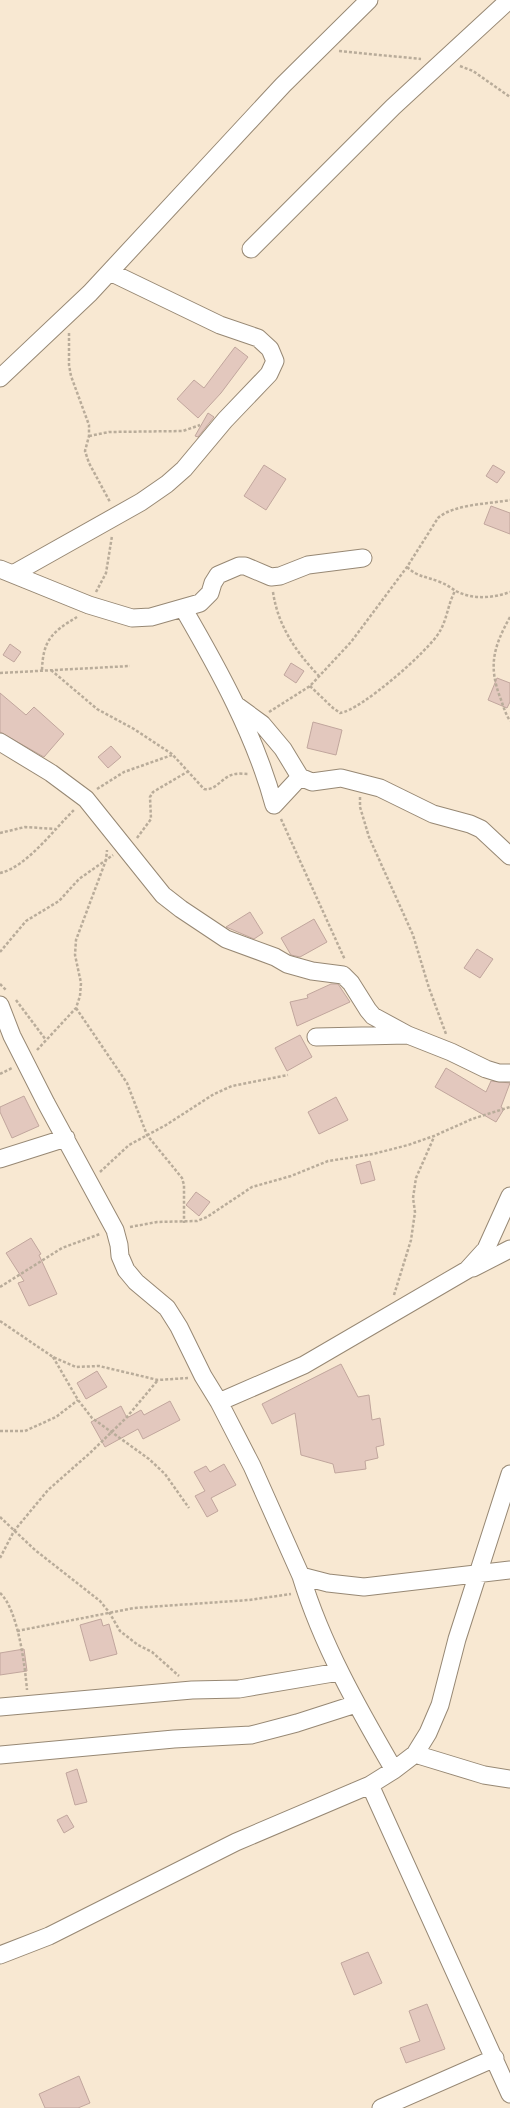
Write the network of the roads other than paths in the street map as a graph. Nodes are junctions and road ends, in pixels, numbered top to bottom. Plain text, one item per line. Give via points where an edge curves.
1 (369, 0) edge
2 (509, 0) edge
3 (251, 249) dead end
4 (110, 272) junction
5 (0, 378) edge
6 (363, 558) dead end
7 (7, 572) edge
8 (182, 608) junction
9 (236, 705) junction
10 (0, 742) edge
11 (300, 777) junction
12 (510, 856) edge
13 (8, 999) edge
14 (408, 1035) junction
15 (316, 1037) dead end
16 (510, 1073) edge
17 (66, 1138) junction
18 (0, 1159) edge
19 (510, 1196) edge
20 (510, 1249) edge
21 (467, 1270) junction
22 (219, 1402) junction
23 (510, 1474) edge
24 (510, 1570) edge
25 (479, 1573) junction
26 (301, 1576) junction
27 (339, 1672) junction
28 (356, 1704) junction
29 (0, 1707) edge
30 (415, 1754) junction
31 (0, 1755) edge
32 (394, 1770) junction
33 (510, 1779) edge
34 (370, 1785) junction
35 (0, 1955) edge
36 (495, 2058) junction
37 (510, 2094) edge
38 (381, 2108) edge

1 - 4 street via 267,102
2 - 3 street via 439,62
4 - 5 street
4 - 7 street via 220,325 258,338 270,350 275,361 269,374 225,420 184,469 141,502
6 - 8 street via 308,565 271,577 245,566 234,567 218,575 210,593 200,602
7 - 8 street via 132,618 151,617
8 - 9 street
9 - 11 street via 257,720 284,749
9 - 11 street via 265,773 274,805
10 - 14 street via 86,798 163,895 181,909 226,939 298,968 340,974 347,978 373,1016
11 - 12 street via 312,782 340,778 396,795 433,814 481,829
13 - 17 street via 12,1036
14 - 15 street
14 - 16 street via 486,1069
17 - 18 street
17 - 22 street via 115,1230 120,1256 126,1270 136,1282 167,1308 202,1376
19 - 21 street via 486,1249
20 - 21 street
21 - 22 street via 304,1365
22 - 26 street via 252,1466
23 - 25 street
24 - 25 street
25 - 26 street via 364,1587 328,1584
25 - 30 street via 457,1639 440,1705 428,1733
26 - 27 street
27 - 28 street
27 - 29 street via 239,1689 192,1690
28 - 31 street via 251,1735 174,1739
28 - 32 street
30 - 32 street
30 - 33 street via 484,1775
32 - 34 street
34 - 35 street via 236,1842 49,1936
34 - 36 street
36 - 37 street
36 - 38 street

